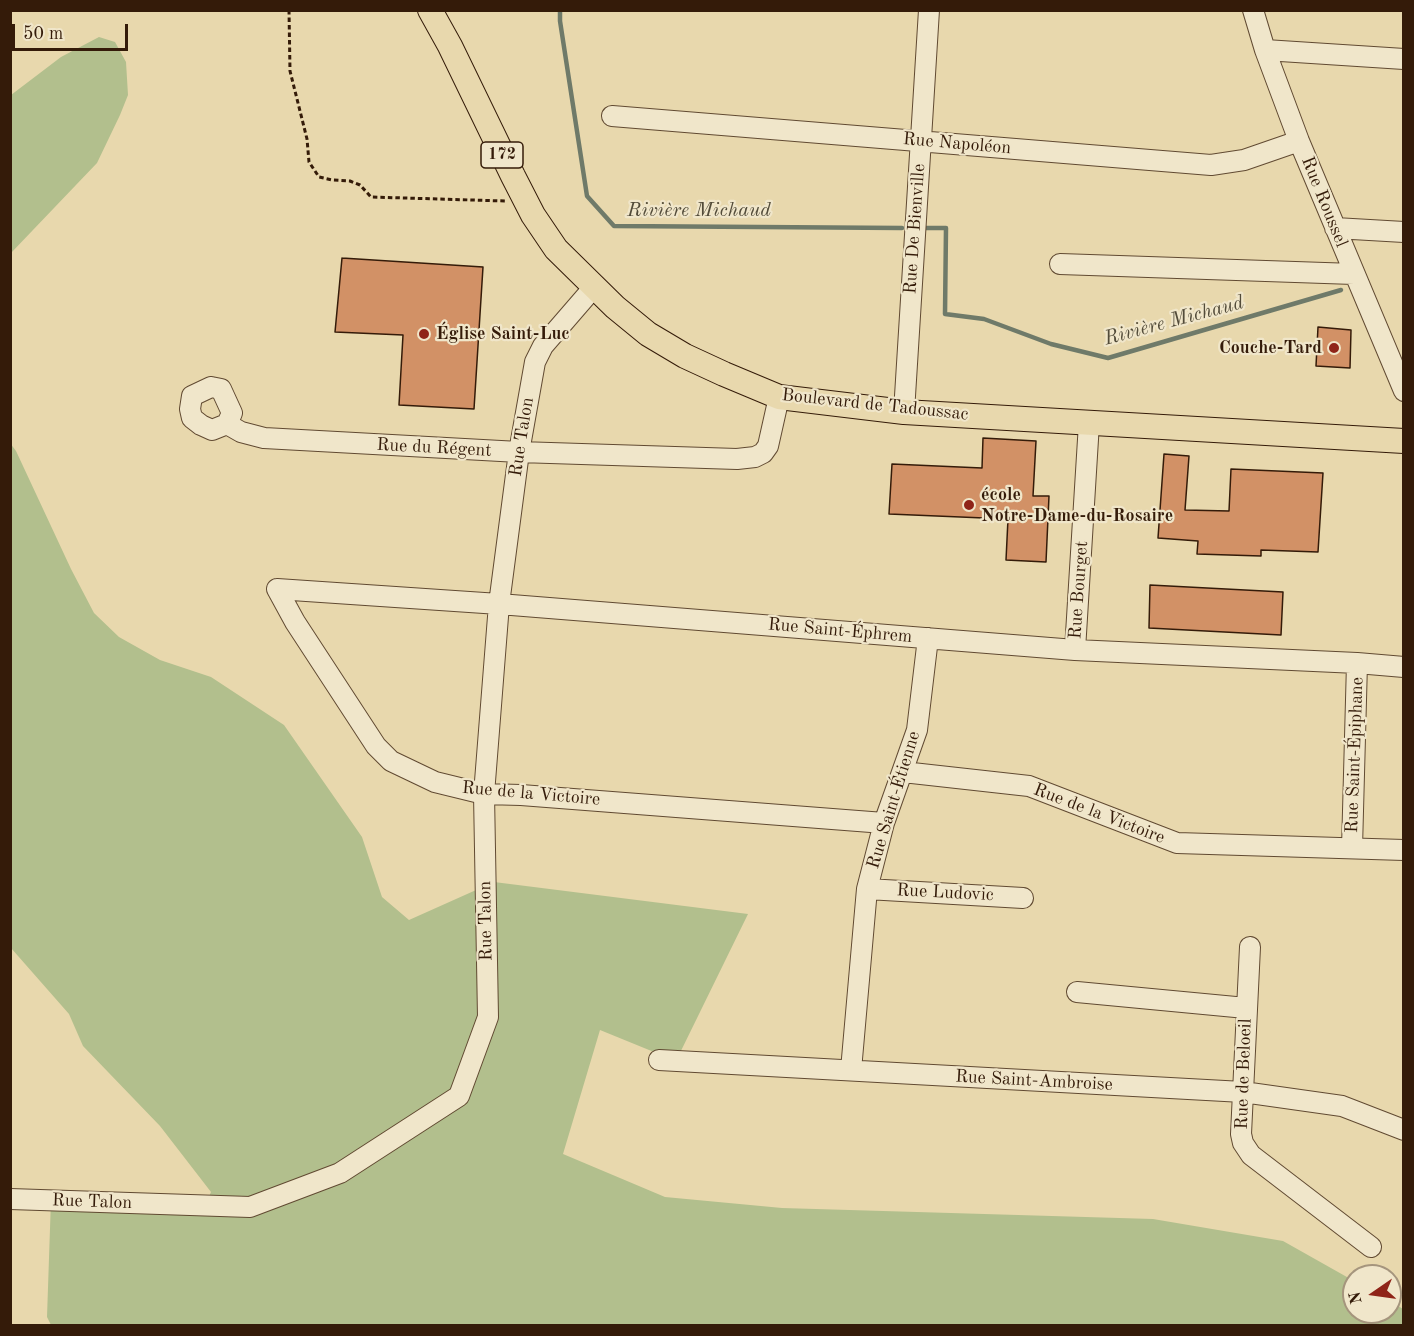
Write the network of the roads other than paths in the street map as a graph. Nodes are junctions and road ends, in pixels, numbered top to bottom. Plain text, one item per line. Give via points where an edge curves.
1 (430, 10) edge
2 (929, 10) edge
3 (1253, 10) edge
4 (1265, 50) junction
5 (1404, 59) edge
6 (612, 116) dead end
7 (921, 141) junction
8 (1299, 141) junction
9 (1335, 228) junction
10 (1404, 232) edge
11 (1060, 264) dead end
12 (1354, 274) junction
13 (594, 287) junction
14 (1404, 391) edge
15 (779, 397) junction
16 (904, 412) junction
17 (1089, 423) junction
18 (227, 424) dead end
19 (1404, 441) edge
20 (519, 452) junction
21 (277, 589) joint
22 (499, 604) junction
23 (928, 638) junction
24 (1075, 650) junction
25 (1357, 663) junction
26 (1404, 667) edge
27 (903, 772) junction
28 (484, 794) junction
29 (884, 823) junction
30 (1352, 848) junction
31 (1404, 850) edge
32 (867, 889) junction
33 (1023, 898) dead end
34 (1250, 947) dead end
35 (1077, 992) dead end
36 (1246, 1008) junction
37 (659, 1060) dead end
38 (851, 1070) junction
39 (1243, 1092) junction
40 (1404, 1130) edge
41 (10, 1199) edge
42 (1371, 1247) dead end

1 - 13 main road, Boulevard de Tadoussac / 172 via 526,202 556,249
2 - 7 street, Rue De Bienville
3 - 4 street, Rue Roussel
4 - 5 street
4 - 8 street, Rue Roussel
6 - 7 street, Rue Napoléon
7 - 8 street, Rue Napoléon via 1211,165 1244,160
7 - 16 street, Rue De Bienville
8 - 9 street, Rue Roussel
9 - 10 street
9 - 12 street, Rue Roussel
11 - 12 street
12 - 14 street, Rue Roussel
13 - 15 main road, Boulevard de Tadoussac / 172 via 648,333 685,356
13 - 20 street, Rue Talon via 543,346 535,362
15 - 16 main road, Boulevard de Tadoussac
15 - 20 street, Rue du Régent via 772,438 763,453 755,457
16 - 17 main road, Boulevard de Tadoussac
17 - 19 main road, Boulevard de Tadoussac
17 - 24 street, Rue Bourget
18 - 20 street, Rue du Régent via 264,438
20 - 22 street, Rue Talon
21 - 22 street, Rue Saint-Éphrem
21 - 28 street, Rue de la Victoire via 376,746 391,761 435,782
22 - 23 street, Rue Saint-Éphrem
22 - 28 street, Rue Talon
23 - 24 street, Rue Saint-Éphrem
23 - 27 street, Rue Saint-Étienne via 917,730
24 - 25 street, Rue Saint-Éphrem
25 - 26 street, Rue Saint-Éphrem
25 - 30 street, Rue Saint-Épiphane
27 - 29 street, Rue Saint-Étienne
27 - 30 street, Rue de la Victoire via 1029,786 1177,843
28 - 29 street, Rue de la Victoire
28 - 41 street, Rue Talon via 488,1017 459,1096 340,1173 250,1207
29 - 32 street, Rue Saint-Étienne
30 - 31 street, Rue de la Victoire
32 - 33 street, Rue Ludovic
32 - 38 street, Rue Saint-Étienne
34 - 36 street, Rue de Beloeil
35 - 36 street
36 - 39 street, Rue de Beloeil
37 - 38 street, Rue Saint-Ambroise
38 - 39 street, Rue Saint-Ambroise
39 - 40 street, Rue Saint-Ambroise via 1342,1106
39 - 42 street, Rue de Beloeil via 1241,1134 1251,1155

